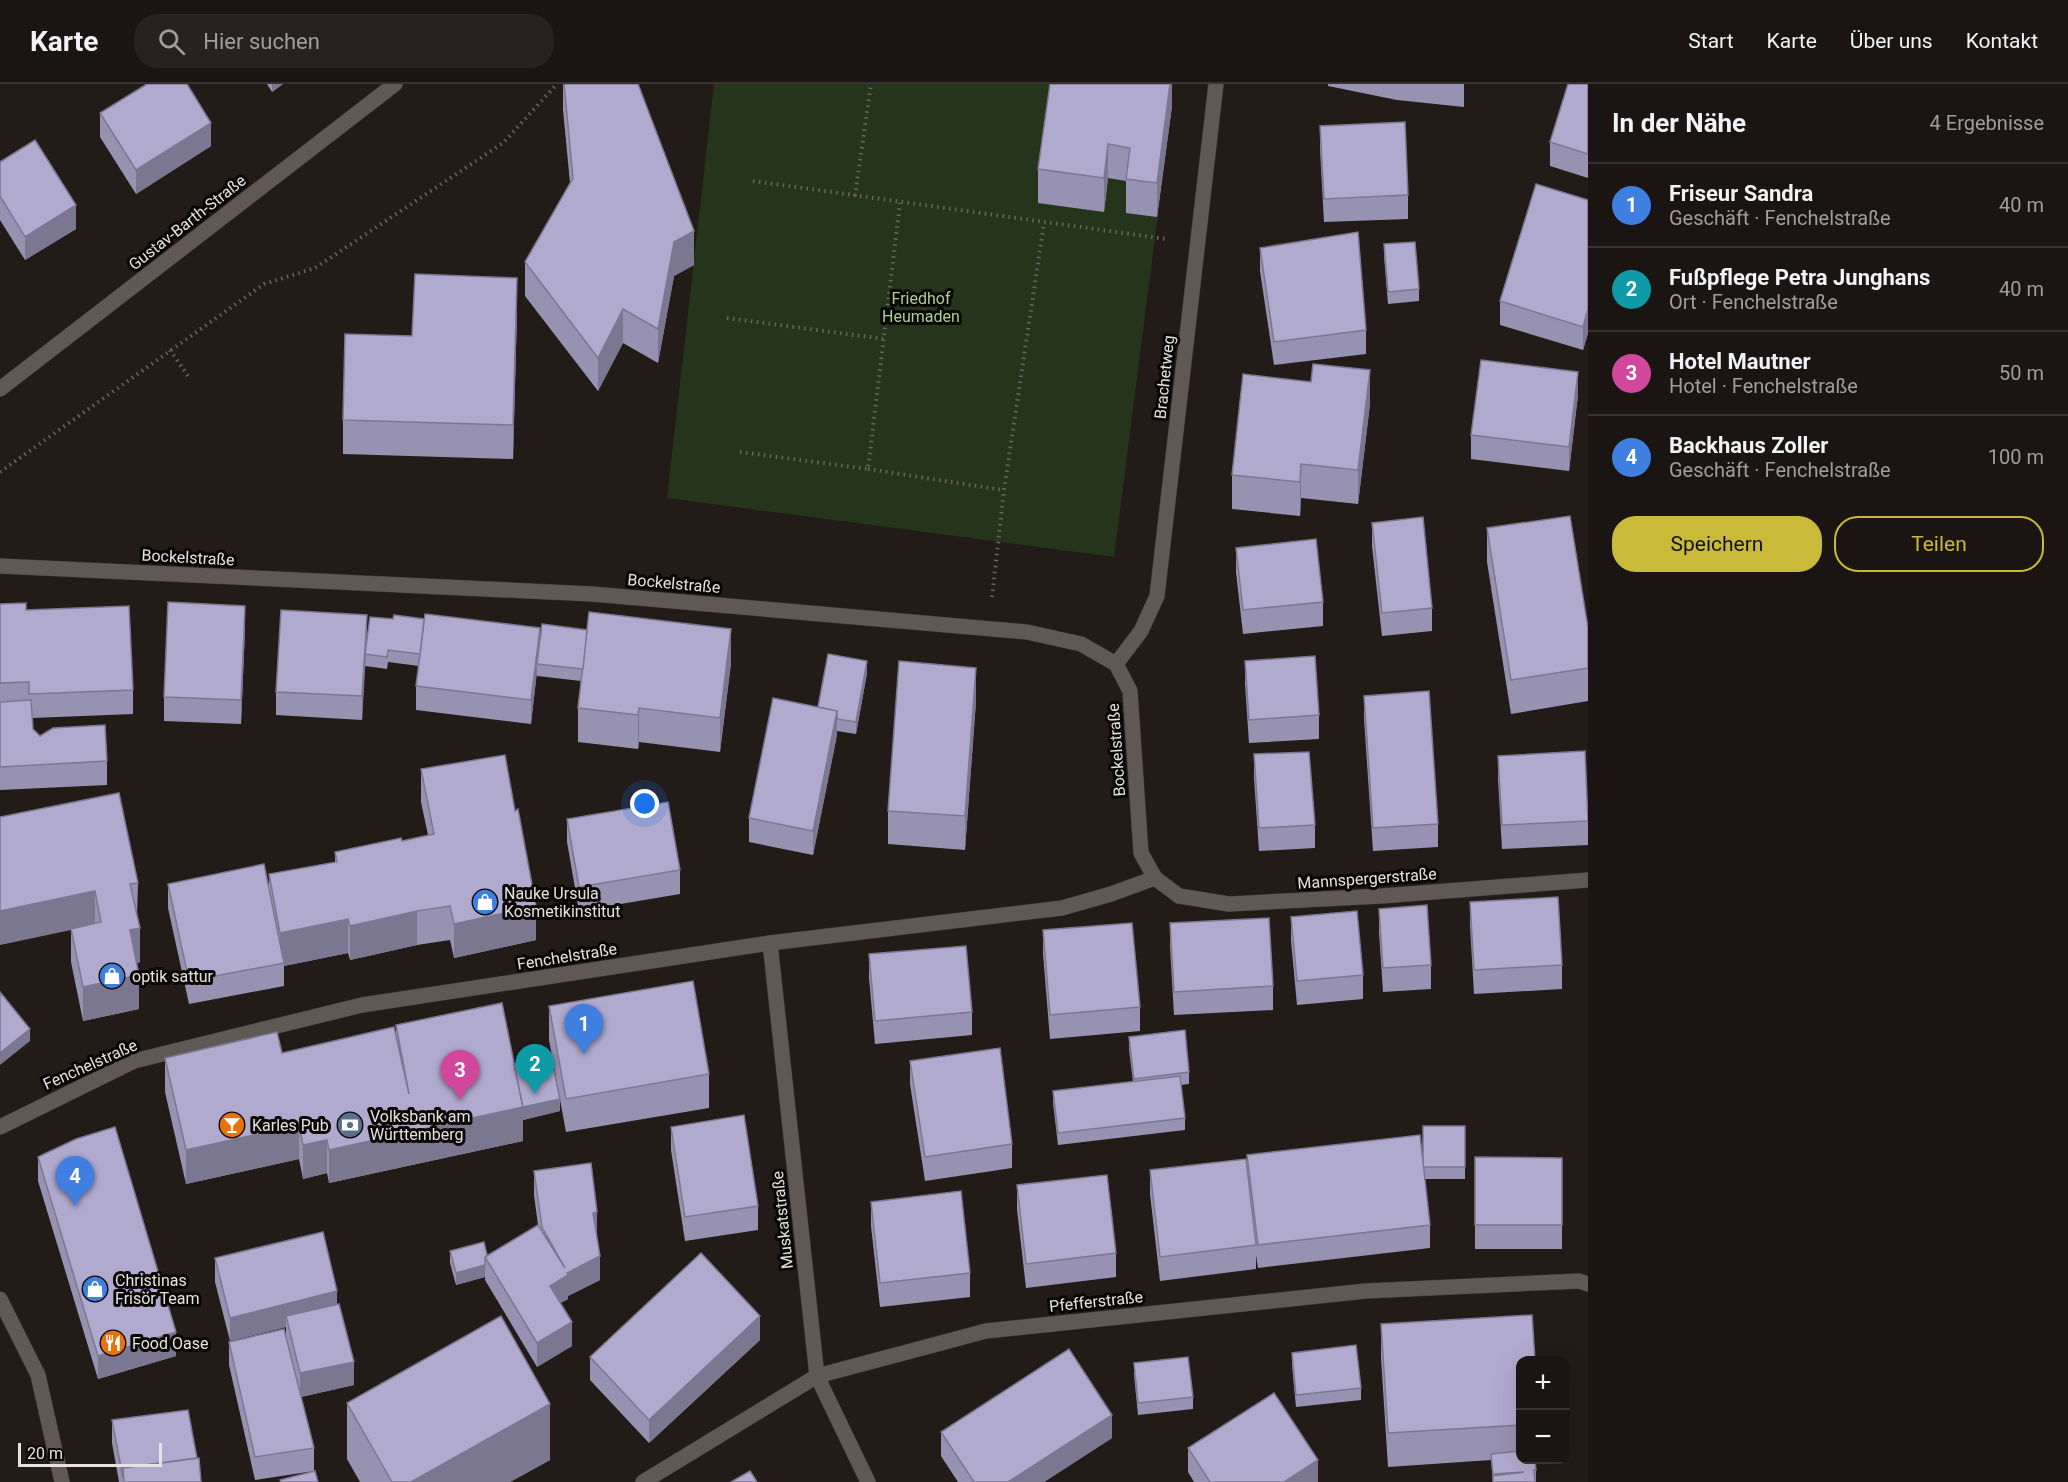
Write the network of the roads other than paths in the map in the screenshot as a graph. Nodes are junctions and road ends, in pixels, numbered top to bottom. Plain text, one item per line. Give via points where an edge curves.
1 (396, 84) edge
2 (1216, 84) edge
3 (0, 389) edge
4 (0, 566) edge
5 (1116, 664) junction
6 (1155, 878) junction
7 (1588, 880) edge
8 (770, 943) junction
9 (0, 1126) edge
10 (1588, 1284) edge
11 (0, 1299) edge
12 (817, 1376) junction
13 (62, 1482) edge
14 (642, 1482) edge
15 (868, 1482) edge

1 - 3 street, Gustav-Barth-Straße
2 - 5 street, Brachetweg via 1157,596 1141,631
4 - 5 street, Bockelstraße via 592,594 989,628 1081,644
5 - 6 street, Bockelstraße via 1130,691 1141,853
6 - 7 street, Mannspergerstraße via 1179,896 1229,904
6 - 8 street, Fenchelstraße via 1062,908
8 - 9 street, Fenchelstraße via 350,1008 134,1061
8 - 12 street, Muskatstraße
10 - 12 street, Pfefferstraße via 1579,1281 1366,1291 986,1331
11 - 13 street via 38,1375
12 - 14 street, Pfefferstraße
12 - 15 street, Muskatstraße

